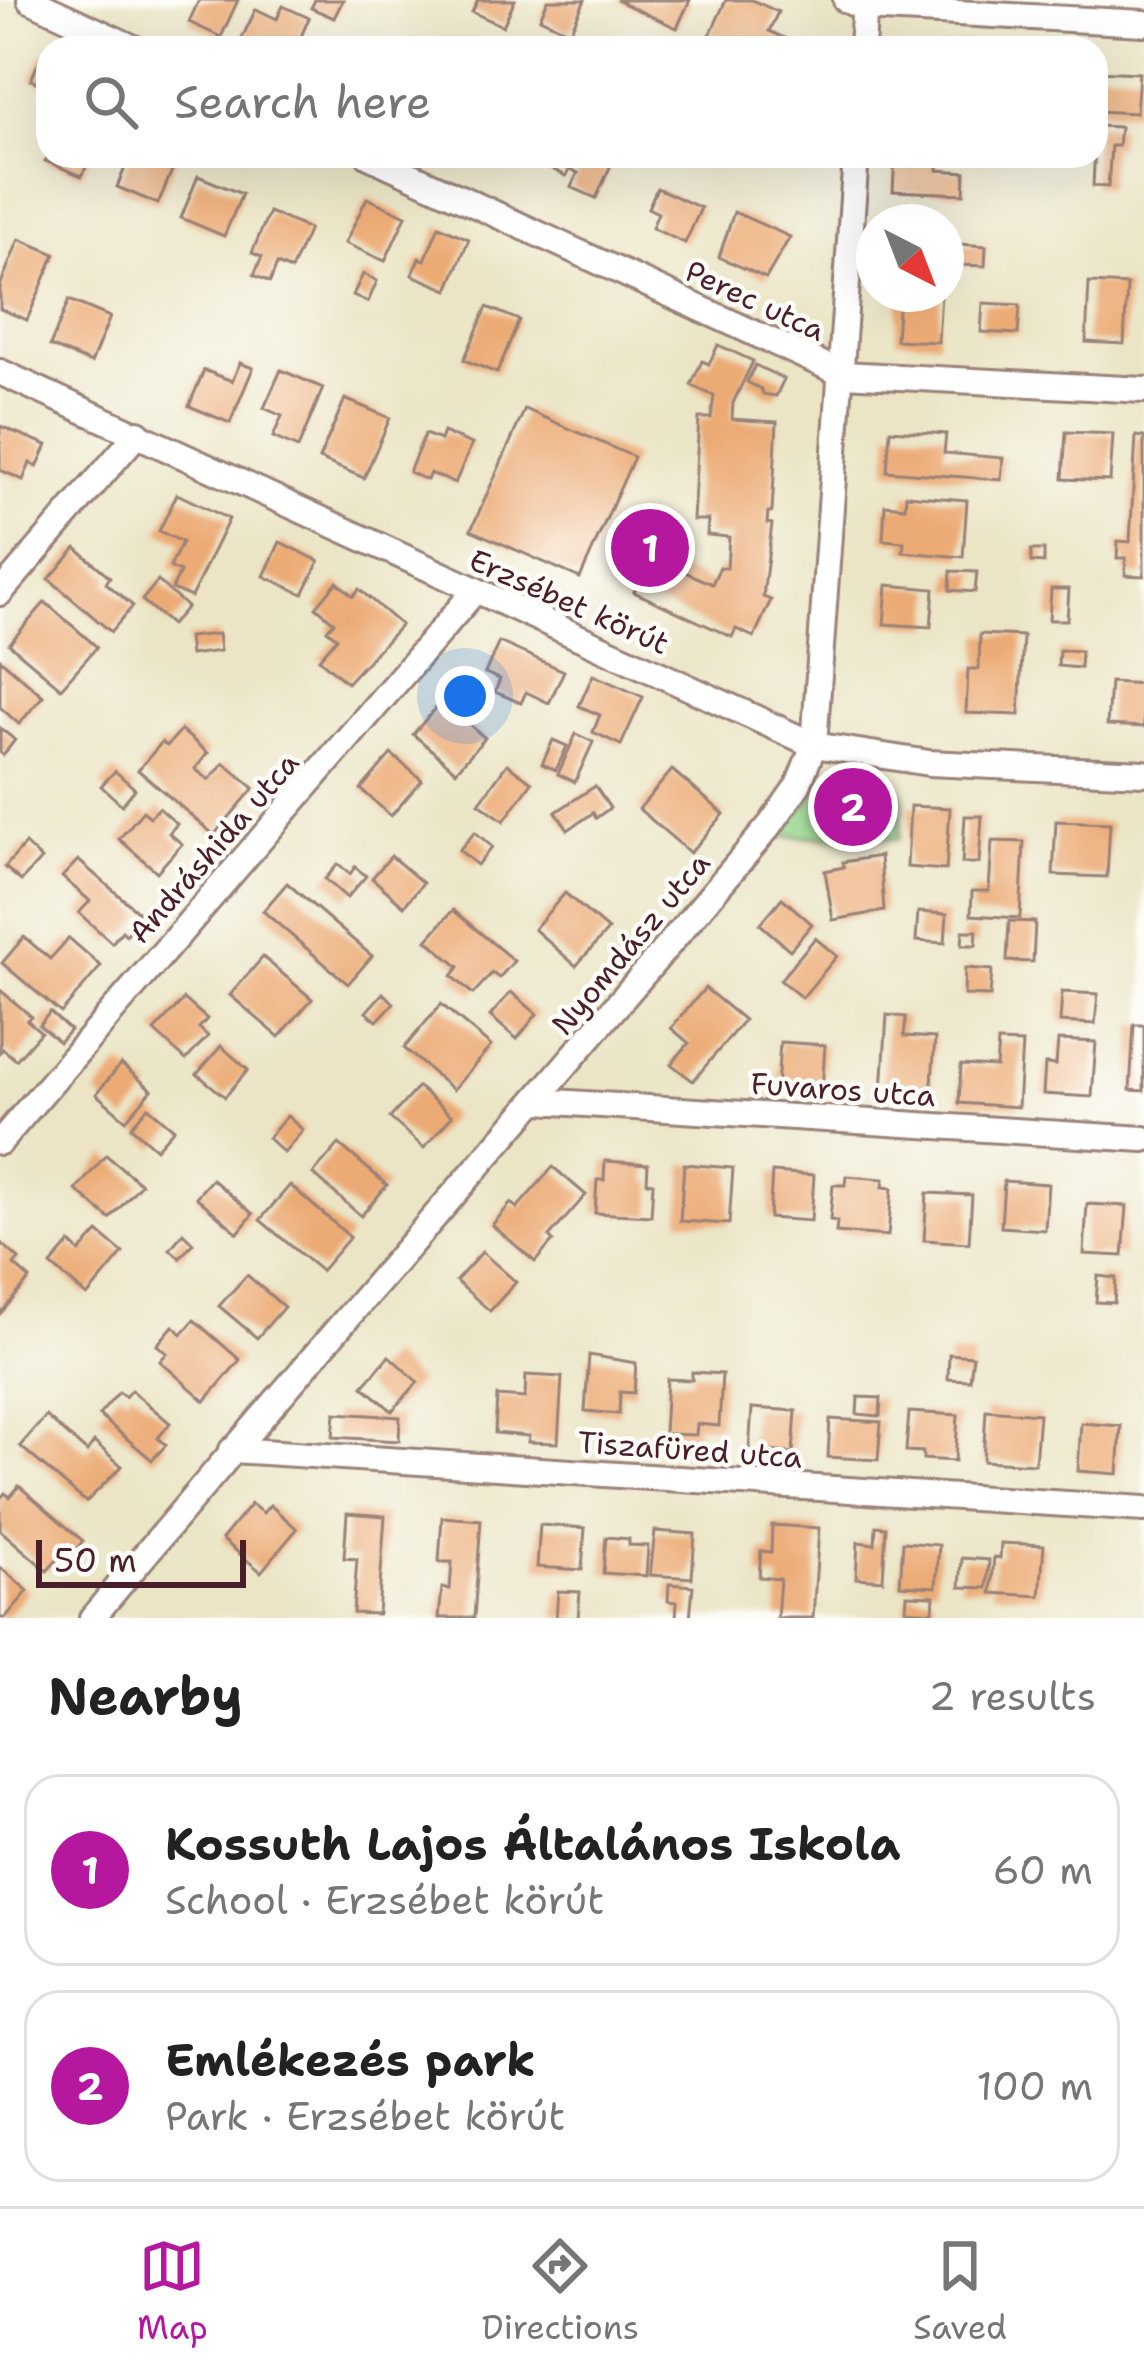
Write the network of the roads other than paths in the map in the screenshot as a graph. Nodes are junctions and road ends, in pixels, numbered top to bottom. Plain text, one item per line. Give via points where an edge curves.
1 (30, 0) edge
2 (858, 3) edge
3 (1144, 23) edge
4 (108, 36) edge
5 (861, 36) edge
6 (395, 168) edge
7 (855, 168) edge
8 (0, 372) edge
9 (843, 374) junction
10 (1144, 390) edge
11 (138, 433) junction
12 (474, 592) junction
13 (0, 593) edge
14 (814, 745) junction
15 (1144, 773) edge
16 (538, 1101) junction
17 (1144, 1139) edge
18 (0, 1142) edge
19 (232, 1450) junction
20 (1144, 1509) edge
21 (92, 1618) edge

1 - 4 street
2 - 3 street
2 - 5 street
6 - 9 street, Perec utca
7 - 9 street, Nyomdász utca
8 - 11 street, Erzsébet körút
9 - 10 street, Perec utca
9 - 14 street, Nyomdász utca
11 - 12 street, Erzsébet körút
11 - 13 street
12 - 14 street, Erzsébet körút
12 - 18 street, Andráshida utca
14 - 15 street, Erzsébet körút via 929,763
14 - 16 street, Nyomdász utca via 771,824
16 - 17 street, Fuvaros utca
16 - 19 street, Nyomdász utca
19 - 20 street, Tiszafüred utca
19 - 21 street, Nyomdász utca

